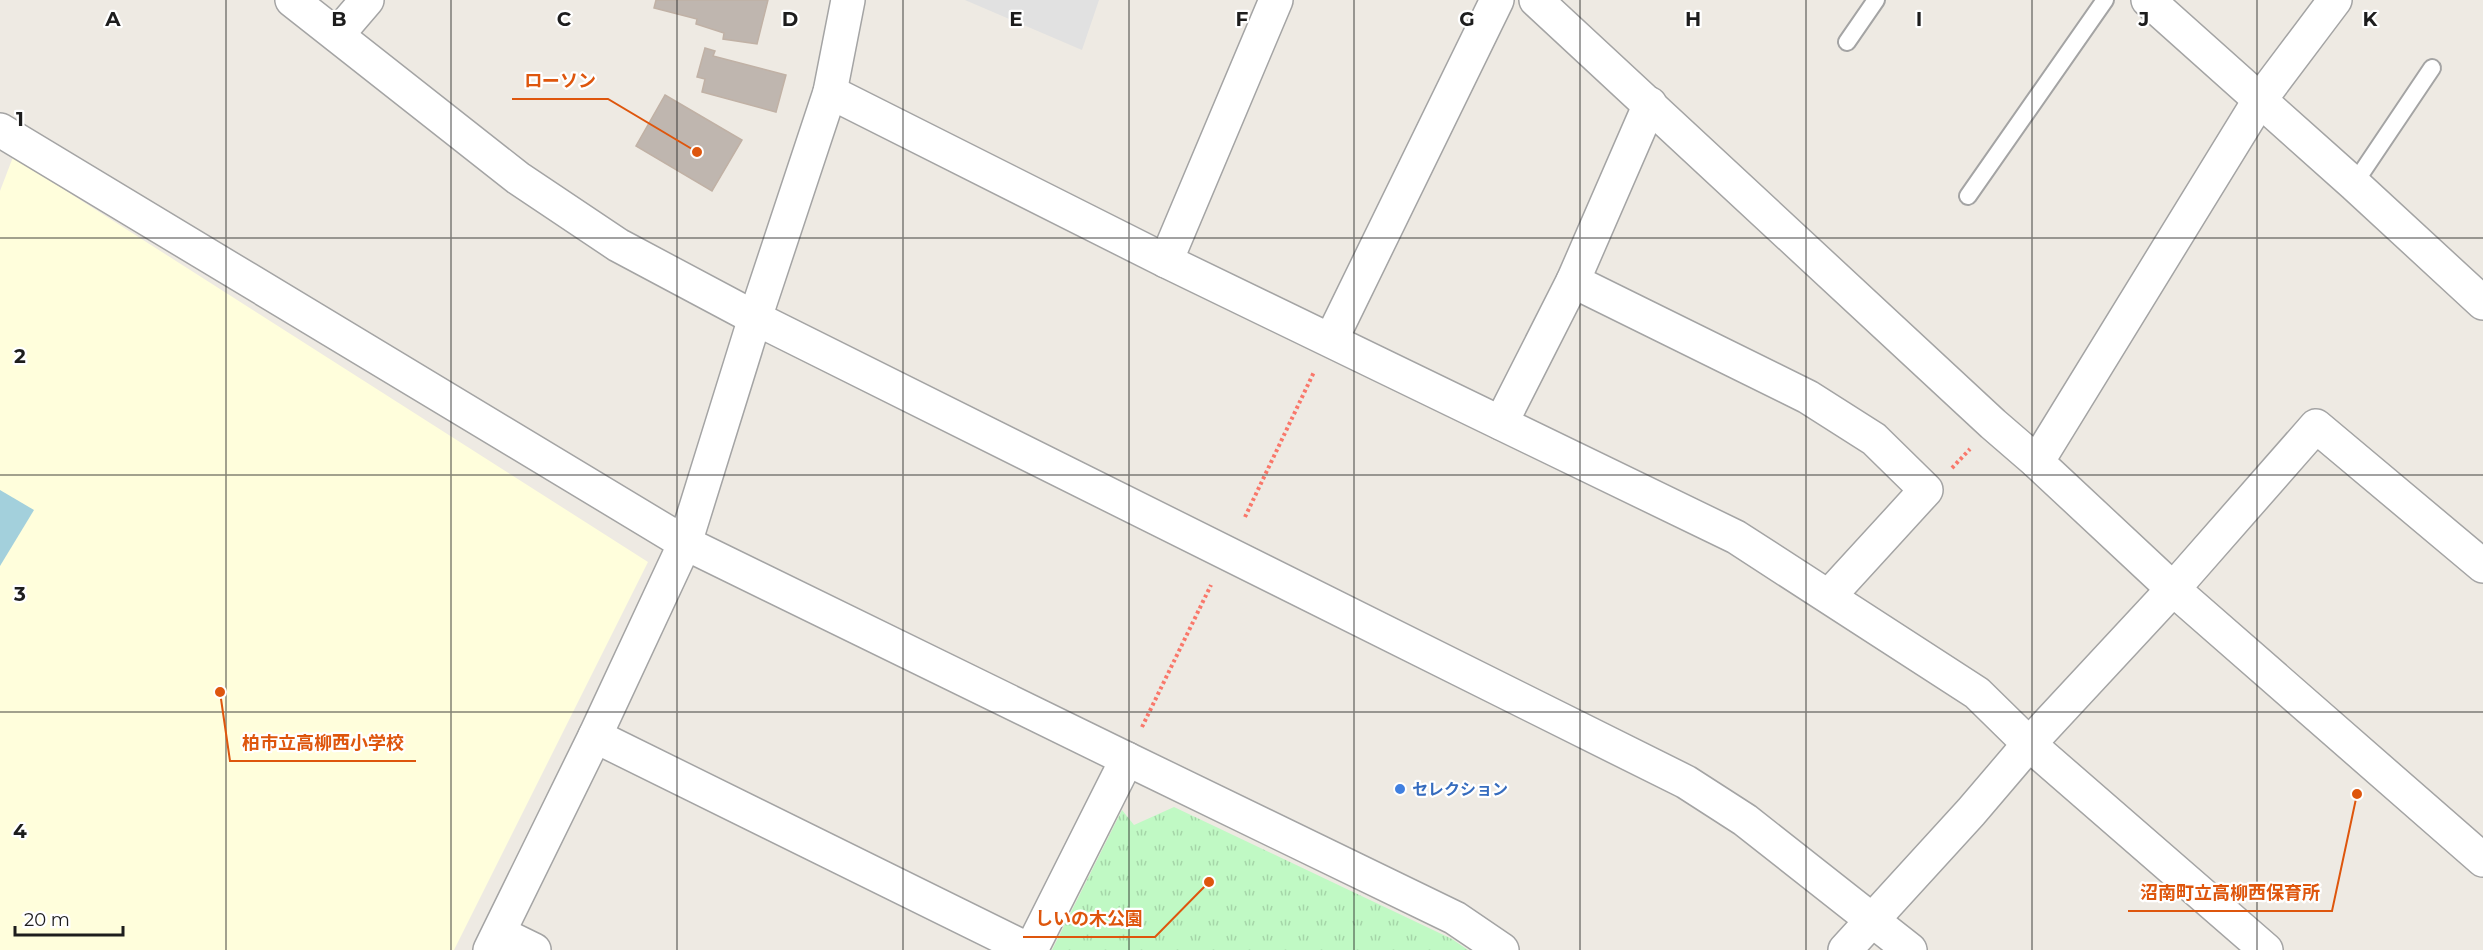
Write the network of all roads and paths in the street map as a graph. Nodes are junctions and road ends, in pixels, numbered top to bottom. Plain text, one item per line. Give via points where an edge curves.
1 (292, 0) edge
2 (367, 0) edge
3 (848, 0) edge
4 (1276, 0) edge
5 (1497, 0) edge
6 (1536, 0) edge
7 (1876, 0) edge
8 (2105, 0) edge
9 (2148, 0) edge
10 (2336, 0) edge
11 (337, 35) junction
12 (1846, 42) dead end
13 (2432, 68) dead end
14 (830, 92) junction
15 (2259, 101) junction
16 (1650, 104) junction
17 (0, 130) edge
18 (2354, 184) junction
19 (1968, 196) dead end
20 (1166, 261) junction
21 (1573, 281) junction
22 (2482, 299) edge
23 (755, 318) junction
24 (1332, 340) junction
25 (1501, 423) junction
26 (1993, 424) junction
27 (2037, 462) junction
28 (1926, 490) junction
29 (1245, 517) dead end
30 (685, 543) junction
31 (2483, 566) edge
32 (1213, 582) dead end
33 (2173, 589) junction
34 (1829, 596) junction
35 (595, 736) junction
36 (2028, 744) junction
37 (1126, 759) junction
38 (2483, 860) edge
39 (1871, 920) junction
40 (494, 941) edge
41 (534, 950) edge
42 (1030, 950) edge
43 (1502, 950) edge
44 (1845, 950) edge
45 (1910, 950) edge
46 (2266, 950) edge

1 - 11 street
2 - 11 street
3 - 14 street
4 - 20 street
5 - 24 street
6 - 16 street
7 - 12 lane
8 - 19 lane
9 - 15 street
10 - 15 street
11 - 23 street via 536,190 618,245
13 - 18 lane
14 - 20 street
14 - 23 street
15 - 18 street
15 - 27 street
16 - 21 street
16 - 26 street
17 - 30 street
18 - 22 street
20 - 24 street
21 - 25 street
21 - 28 street via 1808,398 1874,439
23 - 30 street
23 - 39 street via 1686,782 1745,820
24 - 25 street
24 - 29 path
25 - 34 street via 1736,537
26 - 27 street
26 - 28 path via 1938,483
27 - 33 street
28 - 34 street
30 - 35 street
30 - 37 street
31 - 33 street via 2316,426
32 - 37 path
33 - 36 street
33 - 38 street
34 - 36 street via 1977,693
35 - 40 street
35 - 42 street
36 - 39 street
36 - 46 street
37 - 42 street
37 - 43 street via 1455,918
39 - 44 street
39 - 45 street
40 - 41 street

